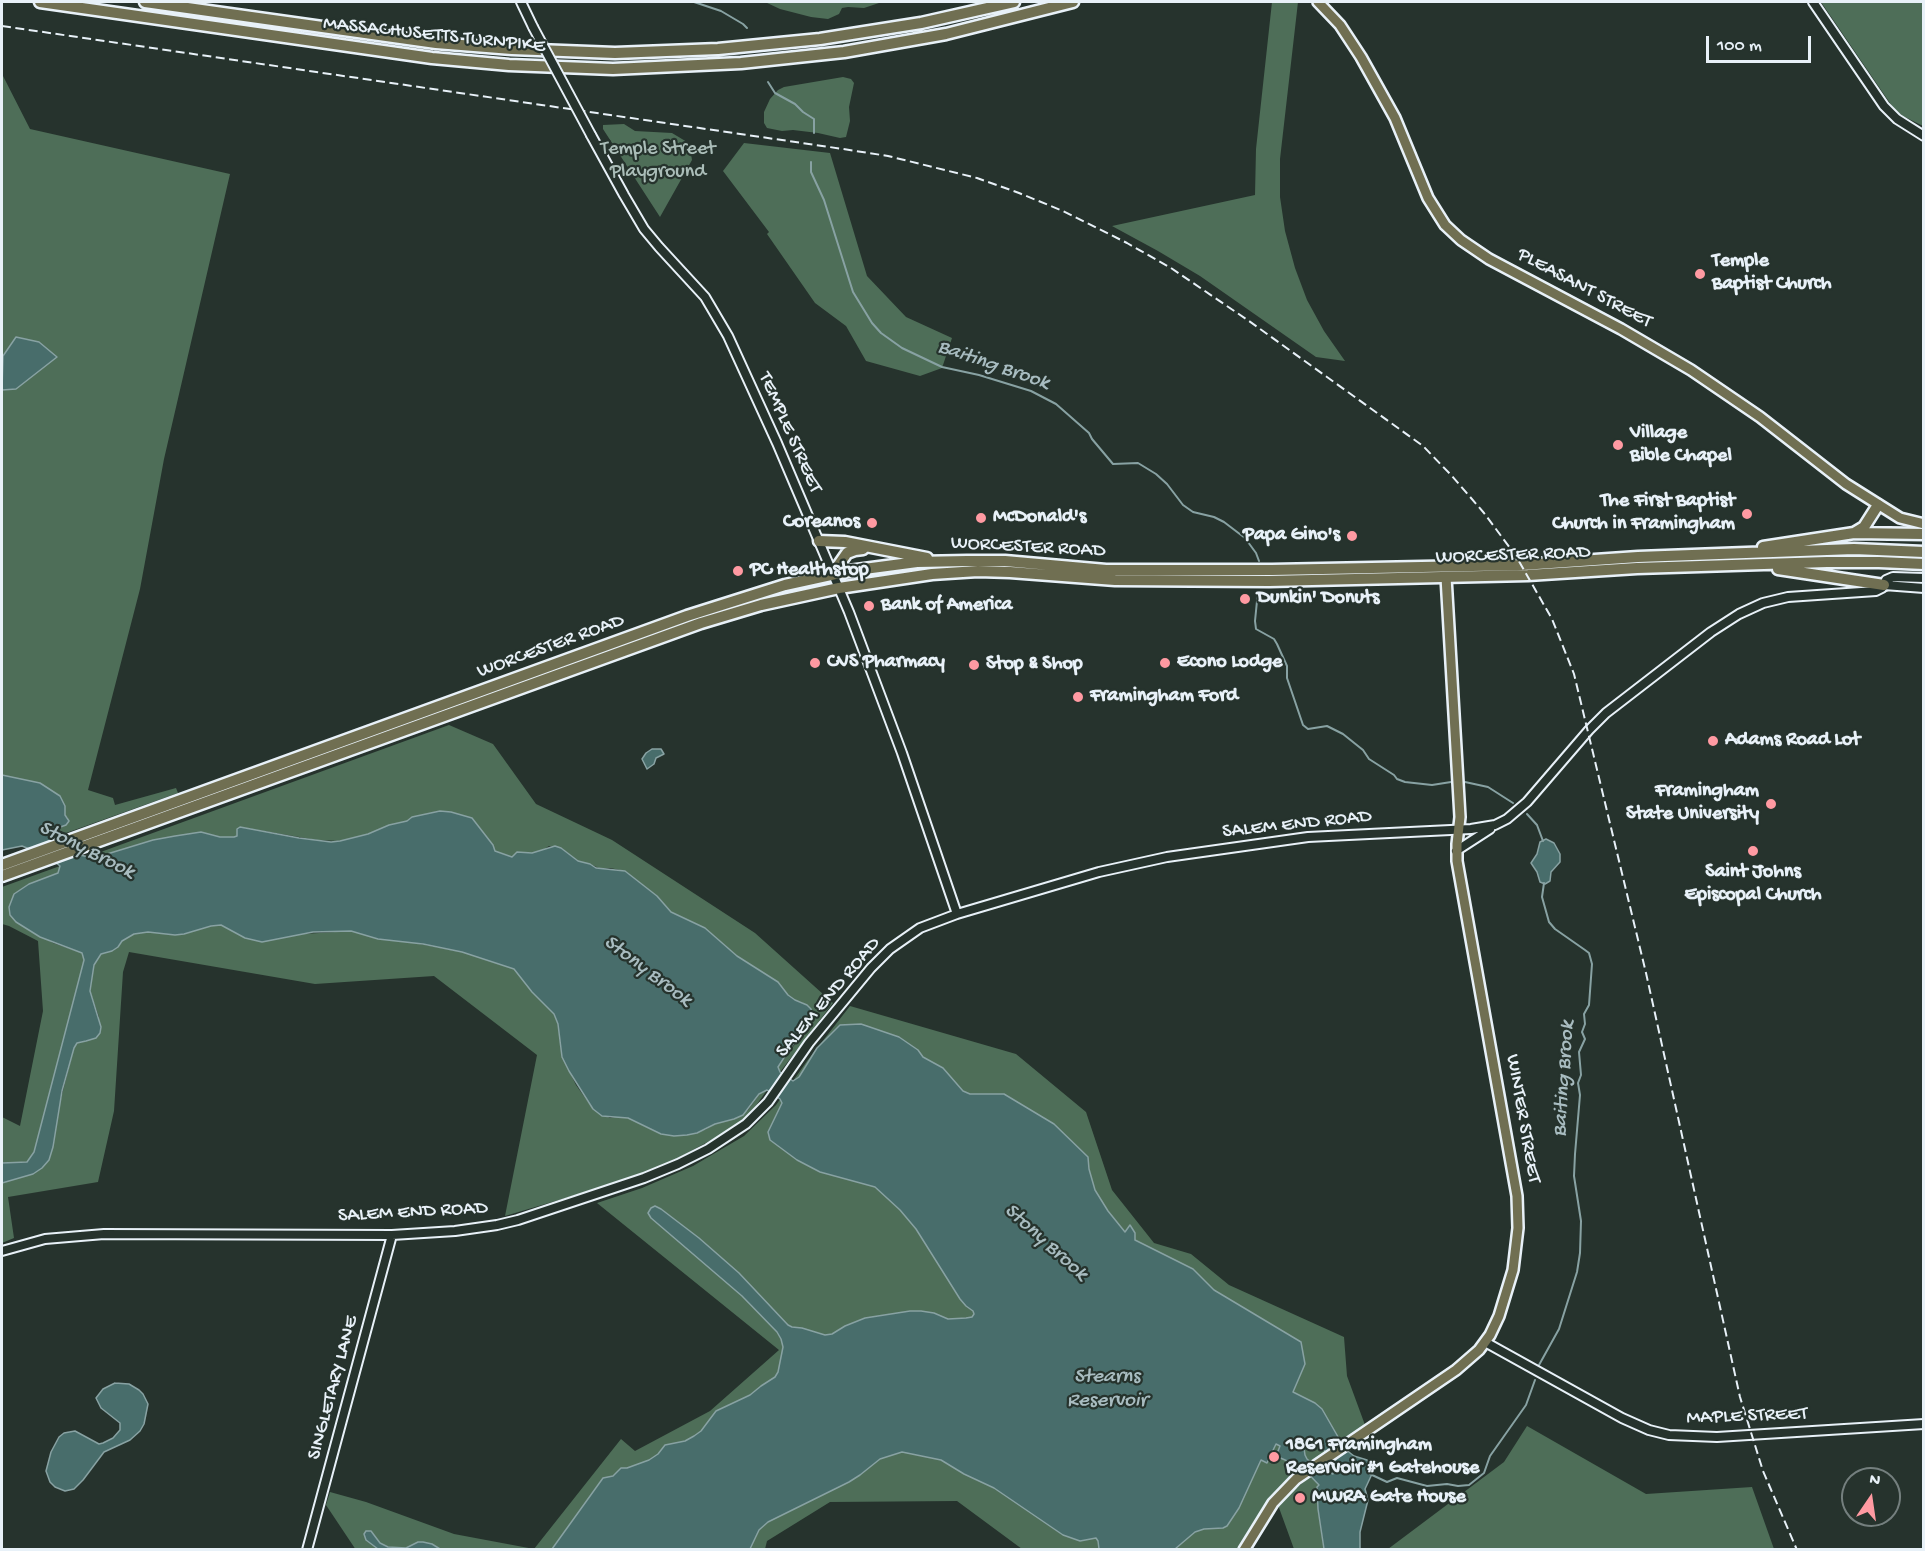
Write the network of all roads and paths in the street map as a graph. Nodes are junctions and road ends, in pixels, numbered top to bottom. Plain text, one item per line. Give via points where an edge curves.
1 (40, 2) edge
2 (145, 2) edge
3 (521, 2) edge
4 (1014, 2) edge
5 (1073, 2) edge
6 (1318, 2) edge
7 (1813, 2) edge
8 (1923, 136) edge
9 (1878, 505) junction
10 (1923, 524) edge
11 (1854, 533) junction
12 (1923, 534) edge
13 (819, 541) junction
14 (883, 550) junction
15 (1923, 552) edge
16 (1707, 555) junction
17 (948, 561) junction
18 (1923, 564) edge
19 (1739, 565) junction
20 (833, 573) junction
21 (1446, 577) junction
22 (1923, 578) edge
23 (1884, 585) junction
24 (839, 588) junction
25 (1923, 588) edge
26 (1495, 825) junction
27 (1459, 829) junction
28 (1456, 851) junction
29 (2, 865) edge
30 (2, 876) edge
31 (957, 914) junction
32 (392, 1235) junction
33 (2, 1251) edge
34 (1485, 1342) junction
35 (1923, 1424) edge
36 (308, 1550) edge
37 (1244, 1550) edge

1 - 5 highway, MASSACHUSETTS TURNPIKE via 432,58 604,69 716,65 844,52 946,34
2 - 4 highway, MASSACHUSETTS TURNPIKE via 436,43 615,53 718,50 820,39 921,23
3 - 13 street, TEMPLE STREET, bridge via 644,229 717,315
6 - 9 main road, PLEASANT STREET via 1343,29 1361,57 1392,111 1428,198 1445,225 1461,240 1691,370
7 - 8 street via 1884,106
9 - 10 main road, PLEASANT STREET via 1899,518
9 - 11 highway via 1867,523
11 - 12 highway
11 - 16 highway
13 - 14 highway
13 - 20 street, TEMPLE STREET
14 - 17 highway
14 - 20 highway via 851,551
15 - 16 highway, WORCESTER ROAD via 1854,549
16 - 17 highway, WORCESTER ROAD via 1510,566 1272,570 1126,571 1005,561
17 - 20 highway, WORCESTER ROAD
18 - 19 highway, WORCESTER ROAD
19 - 21 highway, WORCESTER ROAD
19 - 23 highway
20 - 24 street, TEMPLE STREET
20 - 29 highway, WORCESTER ROAD via 687,616
21 - 24 highway, WORCESTER ROAD via 1144,581 978,571
21 - 27 main road, WINTER STREET
22 - 23 street, SALEM END ROAD via 1893,577
23 - 25 street
23 - 26 street, SALEM END ROAD via 1871,592 1781,598 1739,614 1606,713 1527,801
24 - 30 highway, WORCESTER ROAD via 701,623
24 - 31 street, TEMPLE STREET via 902,753
26 - 27 street, SALEM END ROAD
26 - 28 street
27 - 28 main road, WINTER STREET
27 - 31 street, SALEM END ROAD via 1308,837 1167,857 1099,872
28 - 34 main road, WINTER STREET via 1518,1207 1518,1240 1510,1282
31 - 32 street, SALEM END ROAD via 920,928 890,949 837,1008 768,1102 746,1125 722,1141 644,1178 527,1217 455,1231
32 - 33 street, SALEM END ROAD via 95,1234 50,1238
32 - 36 street, SINGLETARY LANE
34 - 35 street, MAPLE STREET via 1622,1418 1669,1435 1726,1437
34 - 37 main road, WINTER STREET via 1465,1364 1299,1477 1273,1503

